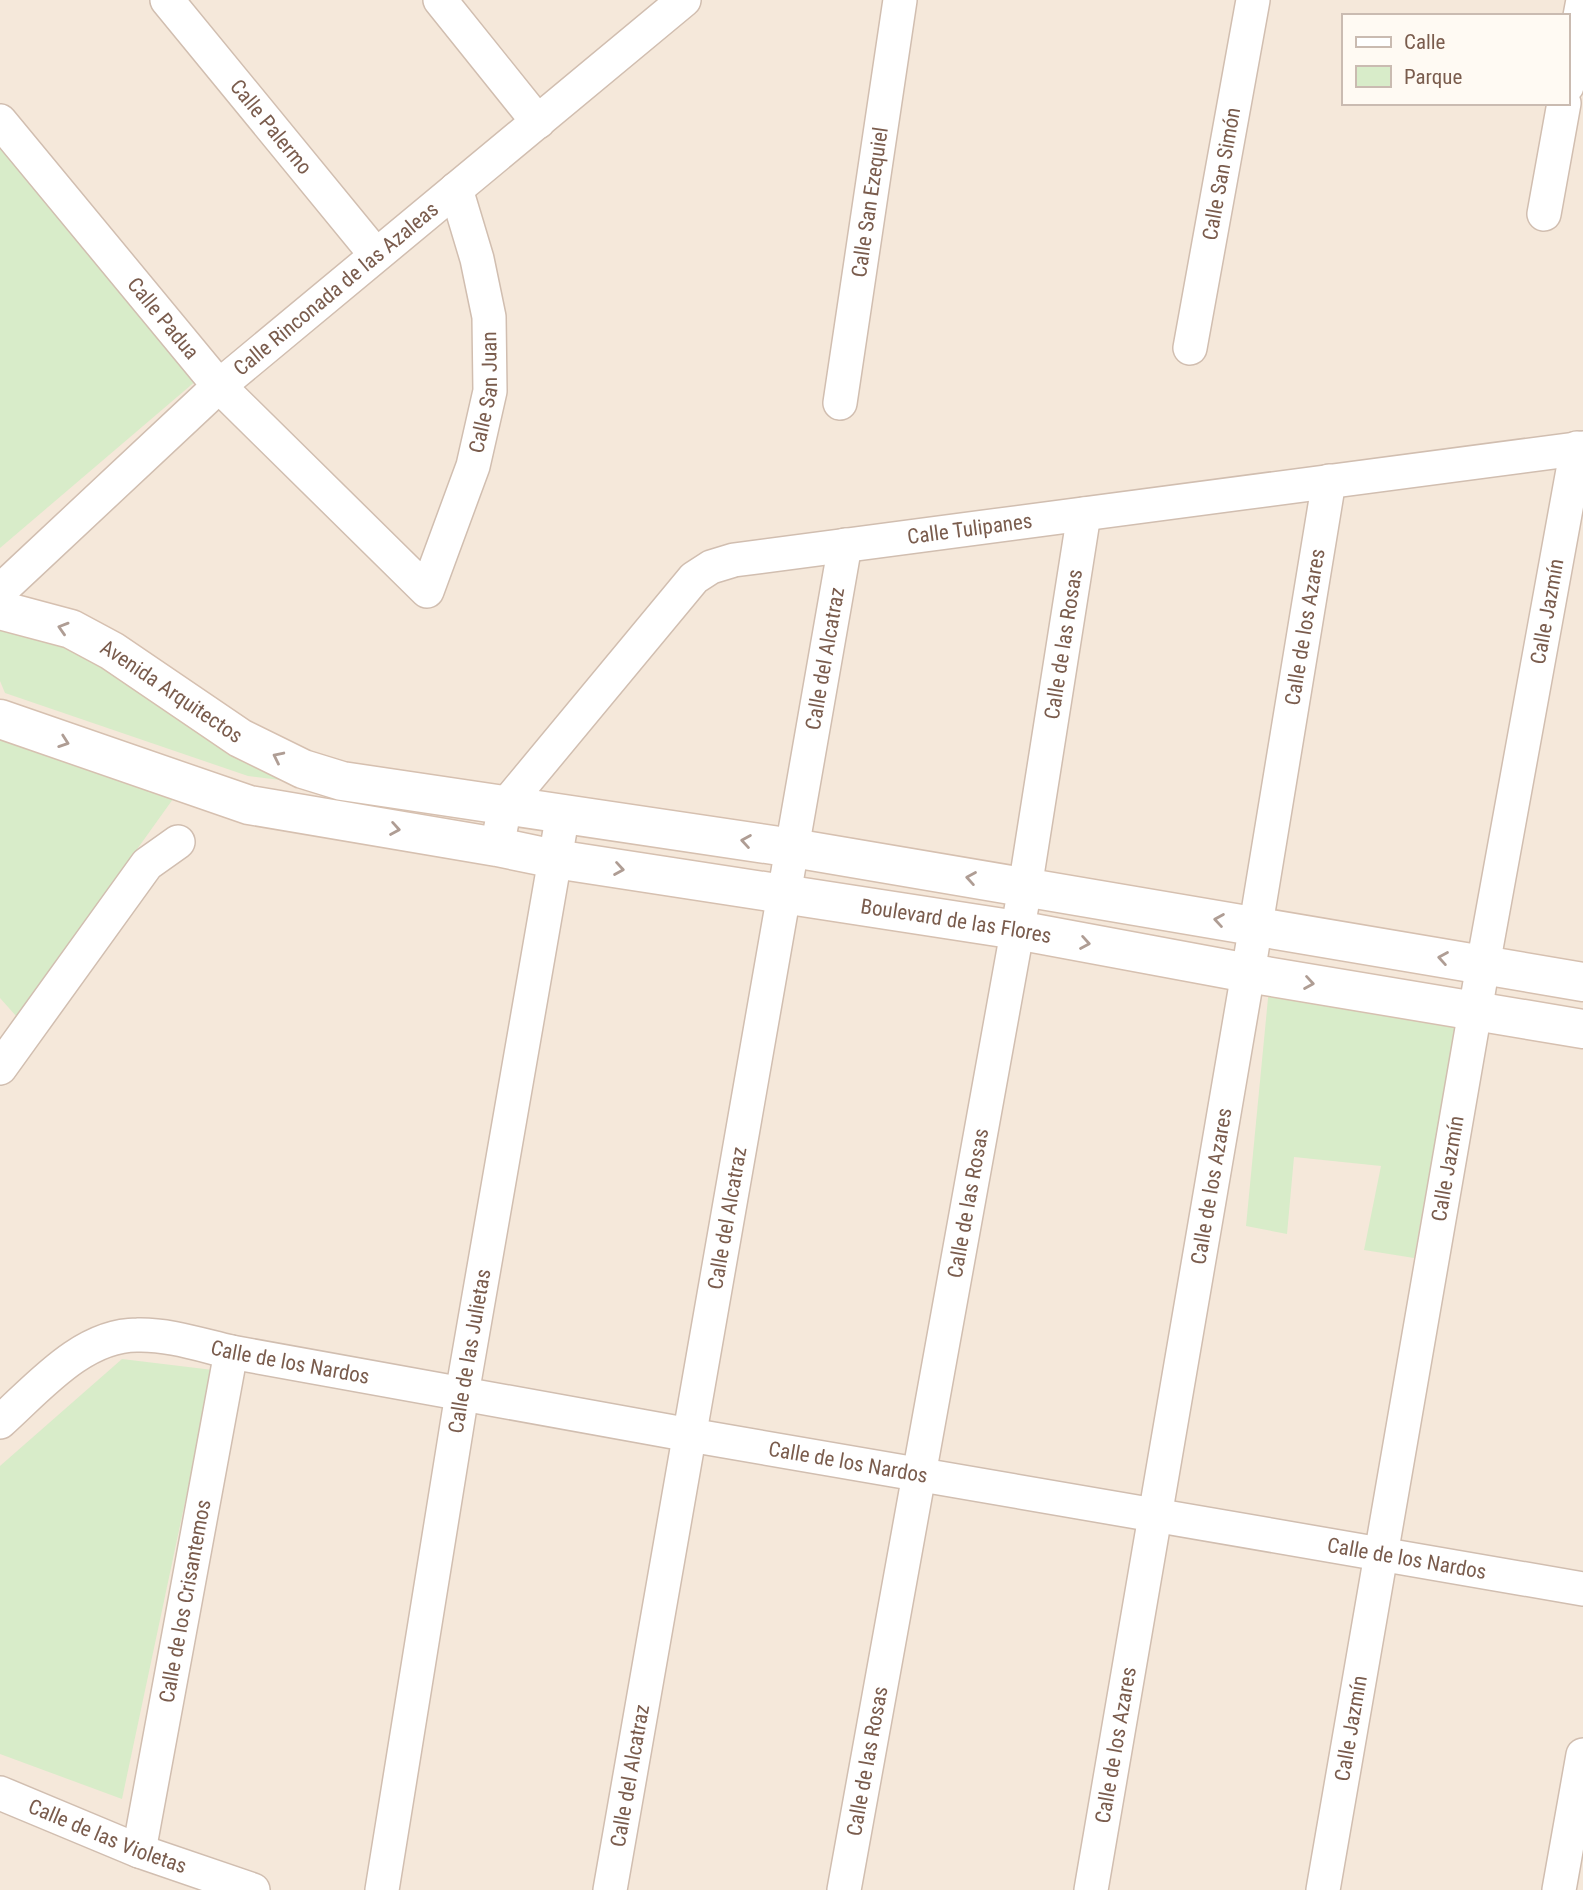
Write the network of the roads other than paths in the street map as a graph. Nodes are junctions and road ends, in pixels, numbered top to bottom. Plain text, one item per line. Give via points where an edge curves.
1 (167, 0) edge
2 (440, 0) edge
3 (684, 0) edge
4 (900, 0) edge
5 (1253, 0) edge
6 (1583, 0) edge
7 (1569, 75) edge
8 (1564, 105) edge
9 (0, 121) edge
10 (538, 121) junction
11 (456, 189) junction
12 (1544, 214) dead end
13 (376, 255) junction
14 (1191, 348) dead end
15 (219, 386) junction
16 (841, 403) dead end
17 (1580, 448) edge
18 (1329, 481) junction
19 (1084, 514) junction
20 (845, 545) junction
21 (427, 590) joint
22 (0, 591) edge
23 (0, 610) edge
24 (0, 719) edge
25 (342, 781) joint
26 (505, 806) junction
27 (563, 813) junction
28 (178, 842) dead end
29 (497, 847) junction
30 (793, 848) junction
31 (555, 859) junction
32 (1025, 888) junction
33 (785, 895) junction
34 (1256, 926) junction
35 (1017, 930) junction
36 (1483, 965) junction
37 (1248, 973) junction
38 (1583, 982) edge
39 (1475, 1010) junction
40 (1583, 1029) edge
41 (1, 1065) edge
42 (231, 1352) junction
43 (462, 1394) junction
44 (0, 1422) edge
45 (690, 1434) junction
46 (919, 1474) junction
47 (1155, 1514) junction
48 (1381, 1554) junction
49 (1583, 1589) edge
50 (1583, 1755) edge
51 (0, 1793) edge
52 (139, 1851) junction
53 (253, 1890) edge
54 (382, 1890) edge
55 (610, 1890) edge
56 (844, 1890) edge
57 (1091, 1890) edge
58 (1323, 1890) edge
59 (1559, 1890) edge

1 - 13 street, Calle Palermo
2 - 10 street
3 - 10 street, Calle Rinconada de las Azaleas
4 - 16 street, Calle San Ezequiel
5 - 14 street, Calle San Simón
6 - 7 street
8 - 12 street
9 - 15 street, Calle Padua
10 - 11 street, Calle Rinconada de las Azaleas
11 - 13 street, Calle Rinconada de las Azaleas
11 - 21 street, Calle San Juan via 489,317 491,391 473,466
13 - 15 street, Calle Rinconada de las Azaleas
15 - 21 street, Calle Padua
15 - 22 street, Calle Rinconada de las Azaleas
17 - 18 street, Calle Tulipanes
17 - 36 street, Calle Jazmín
18 - 19 street, Calle Tulipanes
18 - 34 street, Calle de los Azares
19 - 20 street, Calle Tulipanes
19 - 32 street, Calle de las Rosas
20 - 26 street, Calle Tulipanes via 734,560 694,578
20 - 30 street, Calle del Alcatraz
25 -> 23 street, Avenida Arquitectos via 303,769 240,738 112,651 71,629
24 -> 29 street, Boulevard de las Flores via 249,805
25 - 26 street, Boulevard de las Flores
26 - 27 street, Boulevard de las Flores
26 - 29 street, Calle Tulipanes
30 -> 27 street, Boulevard de las Flores
27 - 31 street, Calle de las Julietas
28 - 41 street via 147,864
29 - 31 street, Boulevard de las Flores
32 -> 30 street, Boulevard de las Flores
30 - 33 street, Calle del Alcatraz
31 -> 33 street, Boulevard de las Flores
31 - 43 street, Calle de las Julietas
34 -> 32 street, Boulevard de las Flores
32 - 35 street, Calle de las Rosas
33 - 35 street, Boulevard de las Flores
33 - 45 street, Calle del Alcatraz
36 -> 34 street, Boulevard de las Flores
34 - 37 street, Calle de los Azares
35 -> 37 street, Boulevard de las Flores
35 - 46 street, Calle de las Rosas
36 - 38 street, Boulevard de las Flores
36 - 39 street, Calle Jazmín
37 -> 39 street, Boulevard de las Flores
37 - 47 street, Calle de los Azares
39 - 40 street, Boulevard de las Flores
39 - 48 street, Calle Jazmín
42 - 43 street, Calle de los Nardos
42 - 44 street, Calle de los Nardos via 161,1336 113,1337 68,1362
42 - 52 street, Calle de los Crisantemos
43 - 45 street, Calle de los Nardos
43 - 54 street, Calle de las Julietas
45 - 46 street, Calle de los Nardos
45 - 55 street, Calle del Alcatraz
46 - 47 street, Calle de los Nardos
46 - 56 street, Calle de las Rosas
47 - 48 street, Calle de los Nardos
47 - 57 street, Calle de los Azares
48 - 49 street, Calle de los Nardos
48 - 58 street, Calle Jazmín
50 - 59 street
51 - 52 street, Calle de las Violetas
52 - 53 street, Calle de las Violetas

